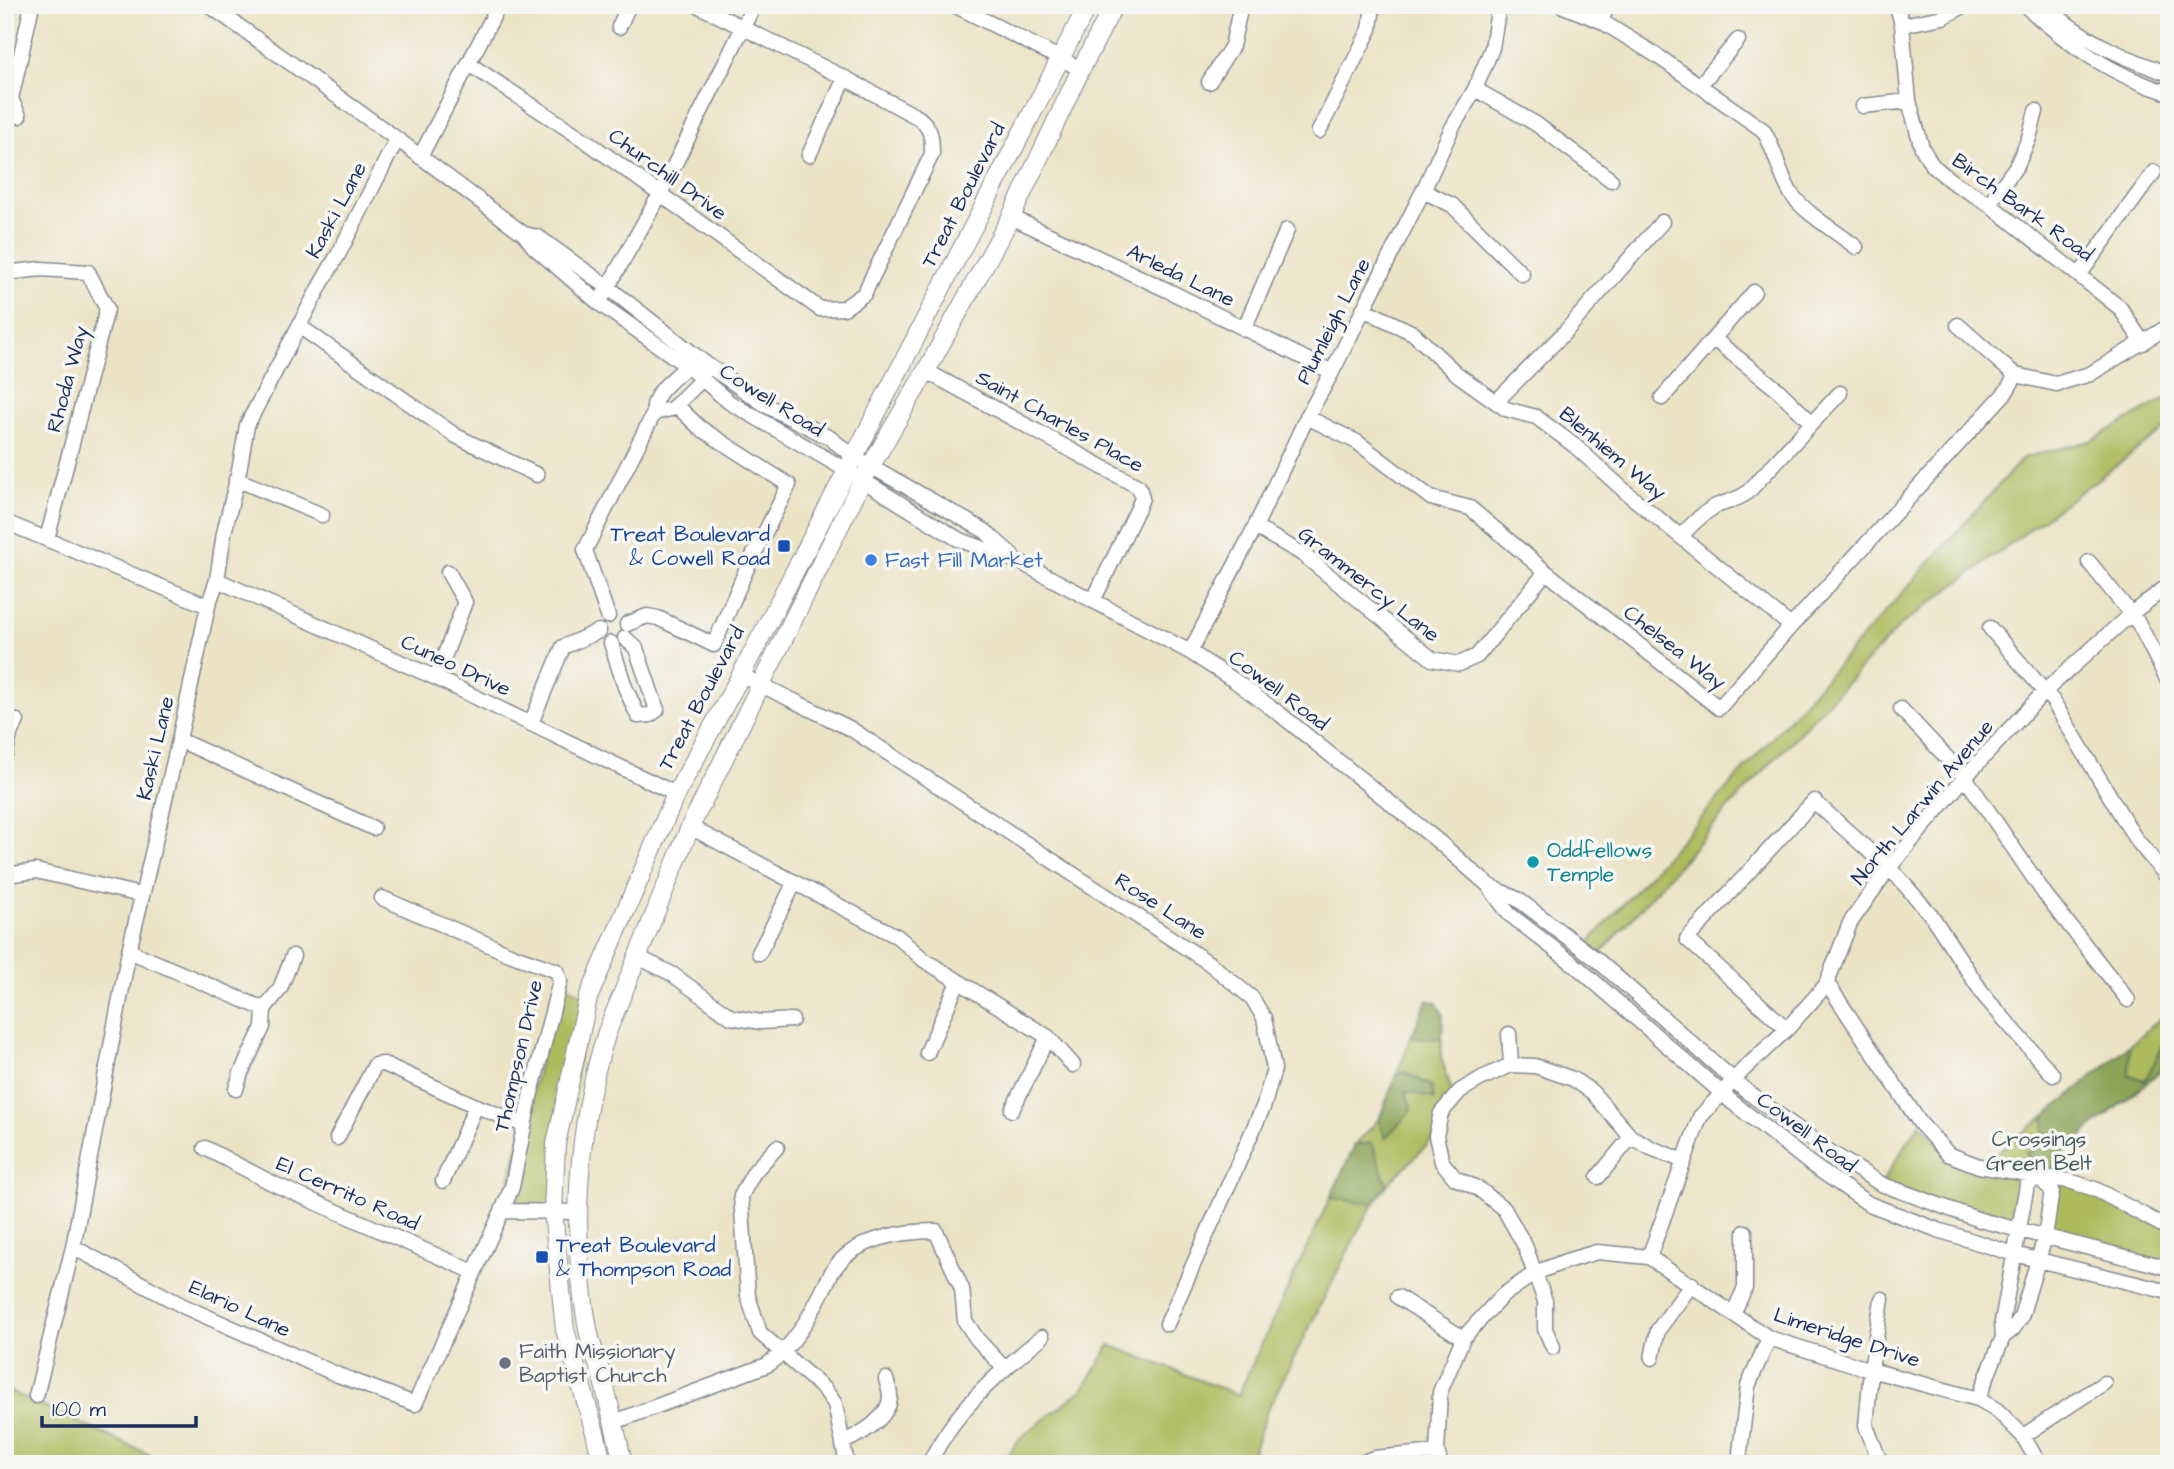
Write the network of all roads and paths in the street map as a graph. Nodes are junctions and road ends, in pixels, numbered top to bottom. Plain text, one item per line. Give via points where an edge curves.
1 (32, 5) edge
2 (209, 5) edge
3 (499, 5) edge
4 (629, 5) edge
5 (697, 5) edge
6 (754, 5) edge
7 (954, 5) edge
8 (1088, 5) edge
9 (1114, 5) edge
10 (1241, 5) edge
11 (1373, 5) edge
12 (1499, 5) edge
13 (1562, 5) edge
14 (1608, 5) edge
15 (1897, 5) edge
16 (1965, 5) edge
17 (2025, 5) edge
18 (2046, 5) edge
19 (1601, 21) junction
20 (1902, 25) junction
21 (619, 27) dead end
22 (742, 27) junction
23 (1738, 40) dead end
24 (1059, 58) junction
25 (469, 64) junction
26 (1081, 69) junction
27 (2169, 74) edge
28 (845, 78) junction
29 (1209, 82) dead end
30 (1700, 85) junction
31 (1475, 89) junction
32 (2169, 93) edge
33 (1909, 101) junction
34 (1863, 106) dead end
35 (2036, 111) dead end
36 (19, 116) dead end
37 (1319, 131) dead end
38 (397, 139) junction
39 (809, 155) dead end
40 (420, 156) junction
41 (2154, 173) dead end
42 (1611, 180) dead end
43 (1423, 191) junction
44 (660, 194) junction
45 (1989, 204) junction
46 (1011, 217) junction
47 (1662, 222) dead end
48 (1287, 230) dead end
49 (524, 234) junction
50 (1856, 247) dead end
51 (5, 273) edge
52 (1522, 274) dead end
53 (2080, 274) junction
54 (609, 288) junction
55 (1754, 292) dead end
56 (599, 303) junction
57 (1363, 309) junction
58 (1958, 325) dead end
59 (2169, 326) edge
60 (299, 327) junction
61 (1244, 329) junction
62 (1715, 340) junction
63 (2143, 343) junction
64 (706, 364) junction
65 (687, 366) junction
66 (926, 371) junction
67 (1332, 372) junction
68 (2016, 374) junction
69 (701, 380) junction
70 (1840, 393) dead end
71 (1662, 398) dead end
72 (1496, 401) junction
73 (676, 405) junction
74 (654, 413) junction
75 (1307, 417) junction
76 (1812, 423) junction
77 (850, 463) junction
78 (867, 473) junction
79 (537, 475) dead end
80 (236, 479) junction
81 (322, 515) dead end
82 (5, 522) edge
83 (1255, 527) junction
84 (1681, 536) junction
85 (47, 539) junction
86 (2089, 562) dead end
87 (448, 572) dead end
88 (1546, 572) junction
89 (216, 580) junction
90 (2169, 585) edge
91 (1093, 601) junction
92 (208, 606) junction
93 (2132, 613) junction
94 (608, 616) junction
95 (1791, 626) junction
96 (1990, 628) dead end
97 (599, 631) junction
98 (621, 635) junction
99 (1190, 652) junction
100 (741, 675) junction
101 (436, 678) junction
102 (2169, 683) edge
103 (761, 684) junction
104 (2045, 691) junction
105 (1901, 709) dead end
106 (17, 721) dead end
107 (531, 723) junction
108 (179, 740) junction
109 (5, 755) edge
110 (1965, 777) junction
111 (676, 794) junction
112 (690, 827) junction
113 (373, 828) dead end
114 (1888, 869) junction
115 (5, 875) edge
116 (2169, 879) edge
117 (794, 882) junction
118 (1488, 885) junction
119 (141, 895) junction
120 (382, 898) dead end
121 (129, 951) junction
122 (759, 953) dead end
123 (293, 956) dead end
124 (636, 956) junction
125 (958, 982) junction
126 (1826, 985) junction
127 (2128, 1000) dead end
128 (264, 1009) junction
129 (792, 1020) dead end
130 (1787, 1030) junction
131 (1509, 1034) dead end
132 (1048, 1037) junction
133 (927, 1052) dead end
134 (1073, 1065) dead end
135 (1511, 1065) junction
136 (2053, 1074) dead end
137 (1734, 1080) junction
138 (236, 1089) dead end
139 (1721, 1093) junction
140 (476, 1106) junction
141 (1012, 1110) dead end
142 (524, 1125) junction
143 (1631, 1137) junction
144 (337, 1138) dead end
145 (778, 1147) dead end
146 (205, 1149) dead end
147 (1684, 1161) junction
148 (1598, 1177) dead end
149 (2038, 1177) junction
150 (443, 1181) dead end
151 (502, 1211) junction
152 (553, 1211) junction
153 (578, 1212) junction
154 (2169, 1227) edge
155 (2017, 1230) junction
156 (1745, 1232) dead end
157 (2045, 1237) junction
158 (73, 1247) junction
159 (2014, 1254) junction
160 (1649, 1257) junction
161 (2038, 1259) junction
162 (2169, 1268) edge
163 (474, 1272) junction
164 (1535, 1273) junction
165 (1692, 1284) junction
166 (2169, 1292) edge
167 (1398, 1297) dead end
168 (1882, 1299) dead end
169 (1734, 1314) junction
170 (1167, 1324) dead end
171 (1042, 1337) dead end
172 (2003, 1337) junction
173 (1463, 1338) junction
174 (1769, 1338) junction
175 (1553, 1347) dead end
176 (571, 1349) junction
177 (782, 1354) junction
178 (1651, 1358) dead end
179 (1004, 1368) junction
180 (1871, 1370) junction
181 (886, 1379) dead end
182 (2104, 1383) dead end
183 (36, 1396) dead end
184 (1978, 1399) junction
185 (415, 1404) joint
186 (614, 1422) junction
187 (2023, 1436) junction
188 (843, 1442) junction
189 (1740, 1452) dead end
190 (1439, 1458) edge
191 (602, 1464) edge
192 (614, 1464) edge
193 (623, 1464) edge
194 (847, 1464) edge
195 (929, 1464) edge
196 (1359, 1464) edge
197 (1881, 1464) edge
198 (2039, 1464) edge

1 - 36 street via 11,99
2 - 38 street, Cowell Road
3 - 25 street
4 - 21 street
5 - 22 street
6 - 22 street
7 - 24 street
8 - 24 main road, Treat Boulevard
9 - 26 main road
10 - 29 street via 1232,46
11 - 37 street via 1370,29
12 - 31 street, Plumleigh Lane via 1492,48
13 - 19 street
14 - 19 street
15 - 20 street, Birch Bark Road
16 - 20 street via 1943,17
17 - 32 street via 2090,58
18 - 27 street via 2060,20 2096,42
19 - 30 street
20 - 33 street, Birch Bark Road
22 - 28 street
22 - 44 street
23 - 30 street
24 - 26 street
24 - 77 main road, Treat Boulevard
25 - 40 street
25 - 44 street, Churchill Drive
26 - 46 main road
28 - 39 street
28 - 44 street, Churchill Drive via 928,125 932,154 864,294 844,308 820,309
30 - 50 street via 1763,130 1798,203
31 - 42 street via 1536,124
31 - 43 street, Plumleigh Lane
33 - 34 street
33 - 45 street, Birch Bark Road via 1922,148 1932,165
35 - 45 street via 2017,165
38 - 40 street, Cowell Road
38 - 60 street, Kaski Lane
40 - 49 street, Cowell Road
41 - 53 street
43 - 52 street via 1452,205
43 - 57 street, Plumleigh Lane
44 - 54 street
45 - 53 street, Birch Bark Road
46 - 61 street, Arleda Lane
46 - 66 main road
47 - 72 street via 1565,332
48 - 61 street
49 - 54 street, Cowell Road via 538,237
49 - 56 street, Cowell Road
51 - 85 street, Rhoda Way via 41,269 88,272 107,309
53 - 63 street, Birch Bark Road via 2120,308
54 - 56 street
54 - 64 street, Cowell Road
55 - 62 street
56 - 65 street, Cowell Road
57 - 67 street, Plumleigh Lane
57 - 72 street, Blenhiem Way via 1413,333 1457,374
58 - 68 street
59 - 63 street
60 - 79 street via 456,436
60 - 80 street, Kaski Lane via 247,425
61 - 67 street, Arleda Lane
62 - 71 street
62 - 76 street
63 - 68 street via 2090,374 2056,384
64 - 65 street
64 - 69 street
64 - 77 street, Cowell Road via 767,406 830,438
65 - 69 street, Cowell Road
65 - 74 street via 658,394
66 - 78 main road
66 - 91 street, Saint Charles Place via 1139,486 1142,498
67 - 75 street, Plumleigh Lane
68 - 95 street, Chelsea Way via 2006,392
69 - 73 street
69 - 77 street, Cowell Road via 729,402
70 - 76 street
72 - 84 street, Blenhiem Way via 1546,424
73 - 74 street
73 - 98 street via 700,428 789,485 714,645 647,616
74 - 94 street via 585,551
75 - 83 street, Plumleigh Lane
75 - 88 street, Chelsea Way via 1357,442 1431,498 1471,508
76 - 84 street via 1747,493 1715,507
77 - 78 street, Cowell Road
77 - 100 main road, Treat Boulevard
78 - 91 street, Cowell Road via 985,531 1022,563
78 - 103 main road
80 - 81 street
80 - 89 street, Kaski Lane
82 - 85 street
83 - 88 street, Grammercy Lane via 1301,553 1432,659 1459,664 1476,656
83 - 99 street, Plumleigh Lane
84 - 95 street, Blenhiem Way
85 - 92 street
86 - 93 street
87 - 101 street via 465,603
88 - 95 street, Chelsea Way via 1719,708
89 - 92 street, Kaski Lane
89 - 101 street, Cuneo Drive
90 - 93 street, North Larwin Avenue
91 - 99 street, Cowell Road
92 - 108 street, Kaski Lane
93 - 102 street
93 - 104 street, North Larwin Avenue
94 - 97 street
94 - 98 street via 621,617
96 - 104 street
97 - 98 street via 603,639
97 - 107 street via 563,646
98 - 98 street via 625,687 638,716 650,715 657,710 636,649
99 - 118 street, Cowell Road via 1281,715
100 - 103 street, Rose Lane
100 - 111 main road, Treat Boulevard
101 - 107 street, Cuneo Drive
103 - 112 main road
103 - 170 street, Rose Lane via 851,729 1203,959 1252,998 1264,1018 1274,1069 1264,1105
104 - 110 street, North Larwin Avenue
104 - 116 street via 2135,838
105 - 110 street
106 - 109 street
107 - 111 street, Cuneo Drive
108 - 113 street
108 - 119 street, Kaski Lane
110 - 114 street, North Larwin Avenue
110 - 127 street via 2045,893
111 - 152 main road, Treat Boulevard via 588,998 556,1144
112 - 117 street
112 - 124 main road
114 - 126 street, North Larwin Avenue via 1850,923
114 - 130 street via 1814,801 1687,939
114 - 136 street via 1931,915 1985,997
115 - 119 street via 36,871
117 - 122 street
117 - 125 street via 898,937
118 - 137 street, Cowell Road via 1518,900 1596,959
118 - 139 street, Cowell Road via 1509,914 1575,965
119 - 121 street, Kaski Lane
120 - 142 street, Thompson Drive via 557,971 560,981
121 - 128 street
121 - 158 street, Kaski Lane
123 - 128 street via 279,989
124 - 129 street via 731,1017 761,1023
124 - 153 main road via 598,1059 584,1136
125 - 132 street
125 - 133 street
126 - 130 street, North Larwin Avenue
126 - 149 street via 1920,1123 1948,1154 1979,1166
128 - 138 street via 263,1027
130 - 137 street, North Larwin Avenue
131 - 135 street
132 - 134 street
132 - 141 street
135 - 143 street via 1535,1066 1573,1079 1592,1092
135 - 164 street via 1460,1091 1441,1113 1436,1136 1442,1161 1455,1178 1479,1189 1504,1209
137 - 139 street, North Larwin Avenue
137 - 155 street, Cowell Road via 1824,1148 1881,1184
139 - 147 street, North Larwin Avenue via 1700,1118
139 - 159 street, Cowell Road via 1869,1204
140 - 142 street
140 - 144 street via 384,1064 375,1065
140 - 150 street
142 - 151 street, Thompson Drive via 512,1187
143 - 147 street
143 - 148 street
145 - 177 street via 754,1172 741,1196 748,1296 760,1333
146 - 163 street, El Cerrito Road
147 - 160 street, North Larwin Avenue
149 - 154 street via 2095,1189
149 - 155 street via 2026,1185
149 - 157 street via 2052,1190
151 - 152 street
151 - 163 street, Thompson Drive
152 - 153 street
152 - 176 main road, Treat Boulevard
153 - 186 main road via 588,1329
155 - 157 street, Cowell Road
155 - 159 street
156 - 169 street via 1745,1288
157 - 161 street
157 - 162 street, Cowell Road
158 - 183 street, Kaski Lane
158 - 185 street, Elario Lane via 185,1307
159 - 161 street, Cowell Road
159 - 172 street
160 - 164 street, Limeridge Drive via 1597,1252
160 - 165 street, Limeridge Drive
161 - 166 street, Cowell Road
161 - 172 street via 2021,1317
163 - 185 street, Thompson Drive
164 - 173 street, Limeridge Drive via 1503,1296
164 - 175 street via 1545,1301 1545,1329
165 - 169 street, Limeridge Drive
165 - 178 street via 1658,1330
167 - 173 street
168 - 180 street
169 - 174 street, Limeridge Drive
171 - 179 street
172 - 184 street
173 - 190 street, Limeridge Drive via 1440,1392
174 - 180 street, Limeridge Drive
174 - 189 street via 1748,1386
176 - 186 main road via 585,1367 597,1408
176 - 191 main road, Treat Boulevard
177 - 179 street via 803,1329 837,1265 856,1248 915,1231 936,1231 962,1289 965,1321
177 - 186 street via 754,1371
177 - 188 street via 835,1404
179 - 195 street via 966,1408
180 - 184 street, Limeridge Drive
180 - 197 street via 1866,1426
181 - 188 street via 889,1404 876,1423
182 - 187 street
184 - 187 street, Limeridge Drive via 1997,1410
186 - 192 main road via 608,1429
186 - 193 main road
187 - 198 street, Limeridge Drive
188 - 194 street
190 - 196 street via 1374,1458

